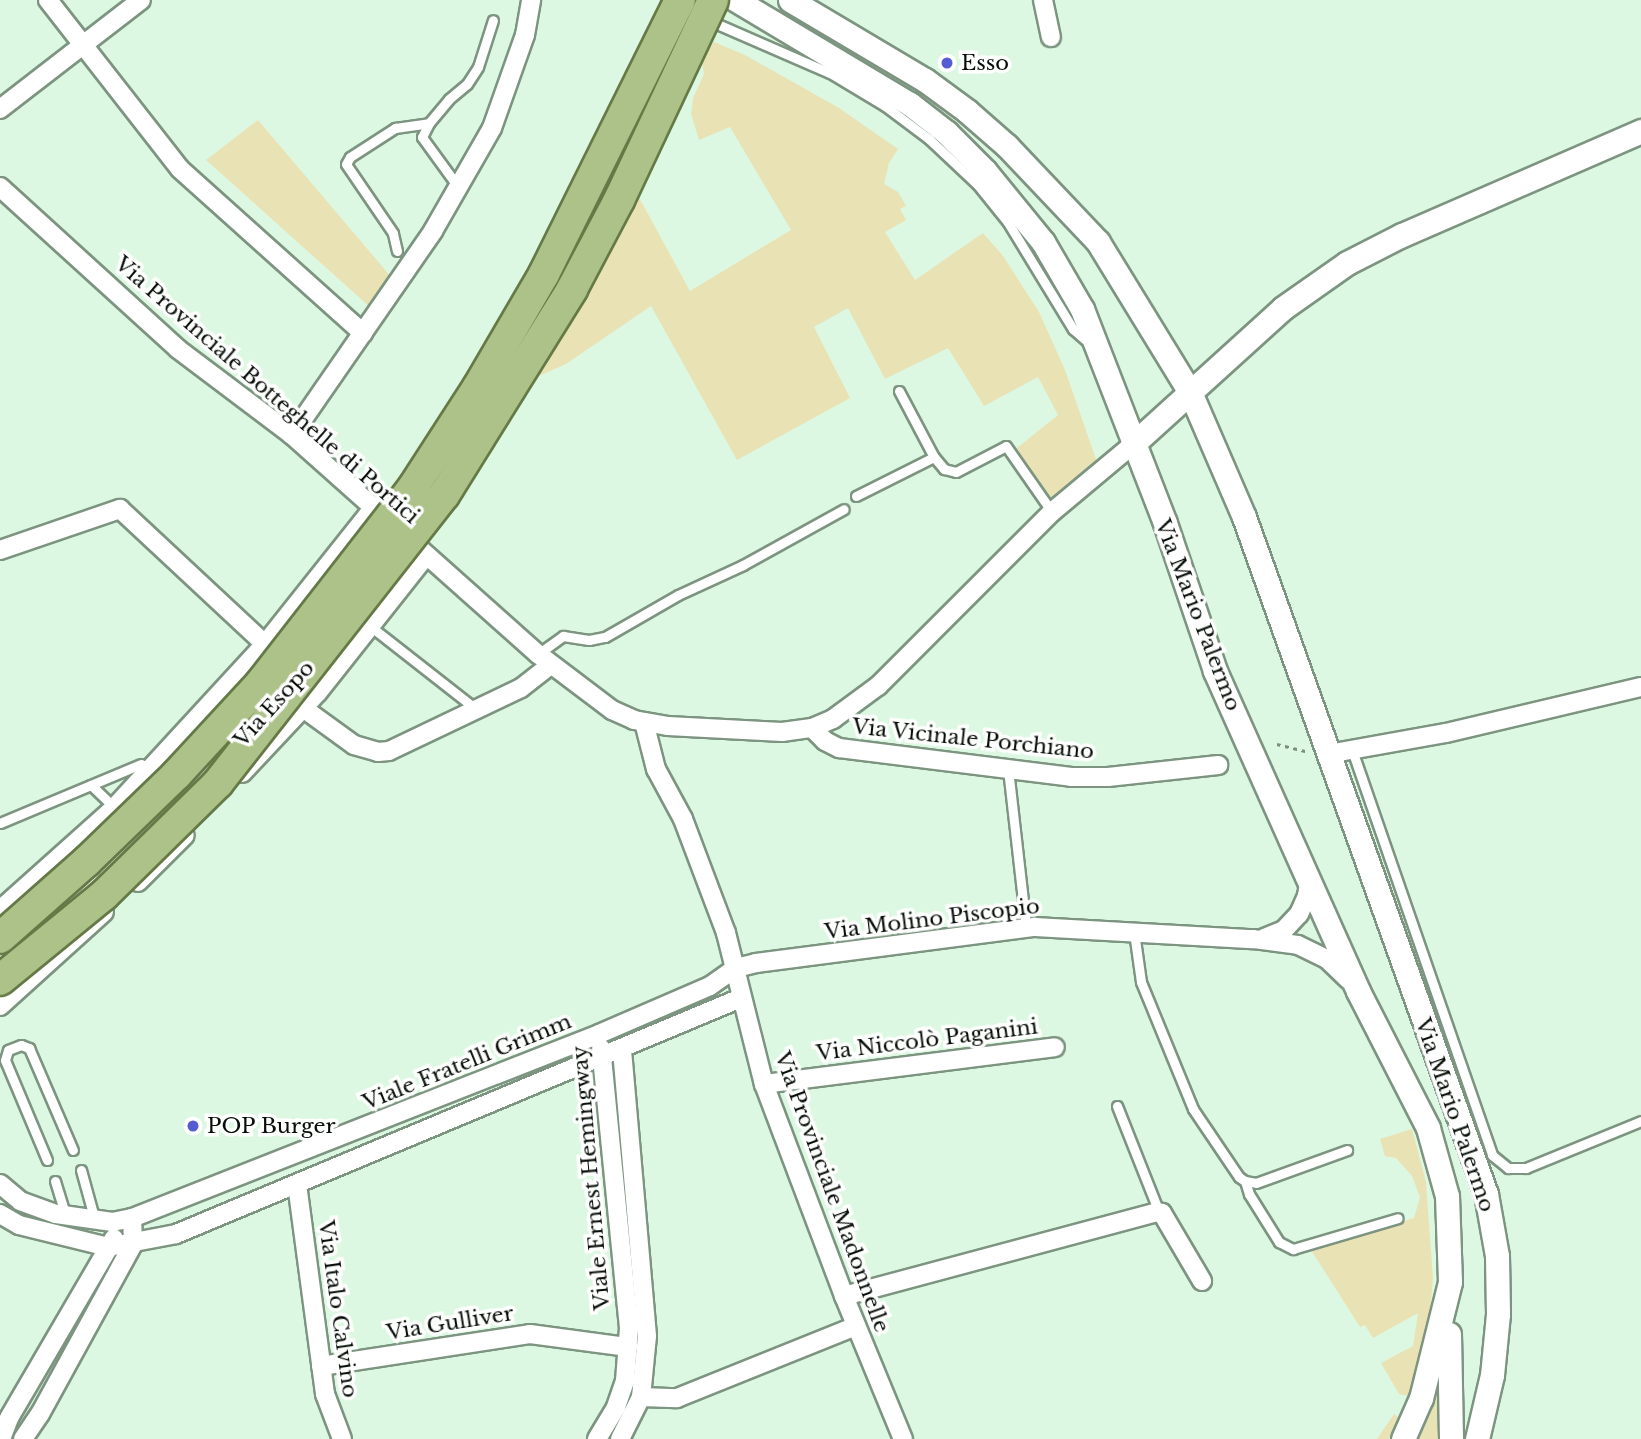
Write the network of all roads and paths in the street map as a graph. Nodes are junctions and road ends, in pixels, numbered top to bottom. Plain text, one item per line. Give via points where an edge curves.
1 (48, 0) edge
2 (141, 0) edge
3 (531, 0) edge
4 (669, 0) edge
5 (736, 0) edge
6 (790, 0) edge
7 (1042, 0) edge
8 (694, 6) edge
9 (493, 20) dead end
10 (1051, 37) dead end
11 (82, 45) junction
12 (0, 109) edge
13 (429, 123) junction
14 (1641, 131) edge
15 (0, 187) edge
16 (458, 188) junction
17 (397, 251) dead end
18 (363, 333) junction
19 (1100, 352) junction
20 (900, 391) dead end
21 (1190, 391) junction
22 (292, 435) junction
23 (1132, 444) junction
24 (934, 457) junction
25 (856, 496) dead end
26 (374, 507) junction
27 (844, 509) dead end
28 (1052, 512) junction
29 (359, 526) junction
30 (0, 550) edge
31 (425, 556) junction
32 (411, 575) junction
33 (370, 626) junction
34 (265, 644) junction
35 (544, 659) junction
36 (1641, 687) edge
37 (303, 708) junction
38 (476, 709) junction
39 (259, 710) dead end
40 (643, 722) junction
41 (812, 728) junction
42 (1277, 744) dead end
43 (1352, 750) junction
44 (1323, 752) junction
45 (141, 764) dead end
46 (1218, 765) dead end
47 (1008, 769) junction
48 (91, 785) junction
49 (114, 807) junction
50 (0, 823) edge
51 (141, 835) junction
52 (164, 858) junction
53 (1310, 883) junction
54 (0, 910) edge
55 (1026, 928) junction
56 (1134, 932) junction
57 (0, 938) edge
58 (1253, 939) junction
59 (0, 958) edge
60 (736, 968) junction
61 (0, 980) edge
62 (1358, 991) junction
63 (741, 998) junction
64 (0, 1006) edge
65 (599, 1034) junction
66 (1055, 1047) dead end
67 (622, 1048) junction
68 (601, 1056) junction
69 (764, 1084) junction
70 (1116, 1106) dead end
71 (1641, 1121) edge
72 (73, 1150) dead end
73 (1347, 1150) dead end
74 (47, 1160) dead end
75 (81, 1170) dead end
76 (55, 1181) dead end
77 (1245, 1181) junction
78 (0, 1184) edge
79 (298, 1184) junction
80 (1159, 1212) junction
81 (0, 1214) edge
82 (66, 1216) junction
83 (132, 1218) junction
84 (1398, 1218) dead end
85 (95, 1221) junction
86 (133, 1244) junction
87 (108, 1247) junction
88 (1202, 1281) dead end
89 (1450, 1282) junction
90 (844, 1296) junction
91 (856, 1326) junction
92 (628, 1347) junction
93 (321, 1366) junction
94 (641, 1396) junction
95 (40, 1414) junction
96 (1, 1439) edge
97 (23, 1439) edge
98 (33, 1439) edge
99 (342, 1439) edge
100 (597, 1439) edge
101 (620, 1439) edge
102 (903, 1439) edge
103 (1403, 1439) edge
104 (1451, 1439) edge
105 (1477, 1439) edge

1 - 11 street
2 - 11 street
3 - 16 street via 525,35 492,128
4 - 8 lane
5 - 19 street, Via Mario Palermo via 910,104 946,132 1043,242 1082,309
6 - 21 street, Via Mario Palermo via 925,80 1007,146 1098,242
7 - 10 street
8 - 19 lane via 830,73 929,139 977,184 1007,221 1073,329
8 - 57 highway, bridge via 544,274 412,489 261,683 177,774
8 - 61 highway, bridge via 619,200 572,289 444,495 218,783 104,895
9 - 13 lane via 478,67
11 - 12 street
11 - 18 street via 202,192
13 - 16 lane via 422,137
13 - 17 lane via 395,128 346,164 393,233
14 - 21 street via 1346,263 1283,308
15 - 22 street, Via Provinciale Botteghelle di Portici via 178,349
16 - 18 street
18 - 22 street
19 - 23 street, Via Mario Palermo
20 - 24 lane
21 - 23 street
21 - 44 street, Via Mario Palermo via 1244,517
22 - 26 street, Via Provinciale Botteghelle di Portici
23 - 28 street, Via Provinciale Botteghelle di Portici
23 - 53 street, Via Mario Palermo via 1165,523 1215,671
24 - 25 lane
24 - 28 lane via 944,469 956,472 1008,447
26 - 29 street
26 - 31 street, Via Provinciale Botteghelle di Portici
27 - 35 lane via 605,637 563,636
28 - 41 street, Via Provinciale Botteghelle di Portici via 878,687
29 - 32 lane
29 - 34 street
30 - 34 street via 120,509
31 - 32 street, Via Esopo
31 - 35 street, Via Provinciale Botteghelle di Portici
32 - 33 street, Via Esopo
33 - 37 street, Via Esopo
33 - 38 lane
34 - 49 street
35 - 38 street via 522,688
35 - 40 street, Via Provinciale Botteghelle di Portici via 612,710
36 - 43 street
37 - 38 street via 354,745 378,752 389,751
37 - 52 street, Via Esopo
39 - 51 lane, Via Esopo
40 - 41 street, Via Provinciale Botteghelle di Portici via 782,732
40 - 60 street, Via Provinciale Madonnelle via 652,759 683,819
41 - 47 street, Via Vicinale Porchiano via 839,748
42 - 44 path
43 - 44 street
43 - 71 lane via 1492,1155 1508,1168 1526,1168
44 - 105 street, Via Mario Palermo via 1486,1194 1497,1256 1498,1314 1492,1375
45 - 48 lane
46 - 47 street, Via Vicinale Porchiano via 1098,777
47 - 55 lane
48 - 49 lane
48 - 50 lane
49 - 51 lane
49 - 54 street
51 - 52 lane
51 - 59 lane, Via Esopo
52 - 64 street, Via Esopo
53 - 58 street, Via Molino Piscopio via 1299,914 1284,930
53 - 62 street, Via Mario Palermo
55 - 56 street, Via Molino Piscopio
55 - 60 street, Via Molino Piscopio
56 - 58 street, Via Molino Piscopio
56 - 77 lane via 1141,982 1167,1050 1194,1109
58 - 62 street, Via Molino Piscopio via 1314,950
60 - 63 street, Via Provinciale Madonnelle
60 - 65 street, Viale Fratelli Grimm via 710,986
62 - 89 street, Via Mario Palermo via 1427,1128 1447,1196
63 - 67 street
63 - 69 street, Via Provinciale Madonnelle
65 - 67 street, Viale Ernest Hemingway
65 - 68 street, Viale Ernest Hemingway
65 - 83 street, Viale Fratelli Grimm
66 - 69 street, Via Niccolò Paganini
67 - 68 street
67 - 94 street, Viale Ernest Hemingway via 648,1336
68 - 79 street
68 - 92 street, Viale Ernest Hemingway
69 - 90 street, Via Provinciale Madonnelle
70 - 80 lane
72 - 74 lane via 29,1048 21,1045 8,1050 5,1060
73 - 77 lane via 1255,1183
75 - 85 lane
76 - 82 lane
77 - 84 lane via 1285,1247 1293,1249
78 - 82 street via 20,1201
79 - 86 street via 176,1234
79 - 93 street, Via Italo Calvino
80 - 88 street
80 - 90 street
81 - 87 street via 19,1225
82 - 85 street
83 - 85 street
83 - 86 street
83 - 87 street, Viale Fratelli Grimm
86 - 87 street
86 - 95 street
87 - 96 street, Viale Fratelli Grimm
89 - 103 street, Via Mario Palermo via 1422,1398
89 - 104 street
90 - 91 street, Via Provinciale Madonnelle
91 - 94 street via 677,1398
91 - 102 street, Via Provinciale Madonnelle
92 - 93 street, Via Gulliver via 530,1334
92 - 100 street, Viale Ernest Hemingway via 625,1381
93 - 99 street, Via Italo Calvino via 325,1394
94 - 101 street, Viale Ernest Hemingway
95 - 97 street
95 - 98 street

